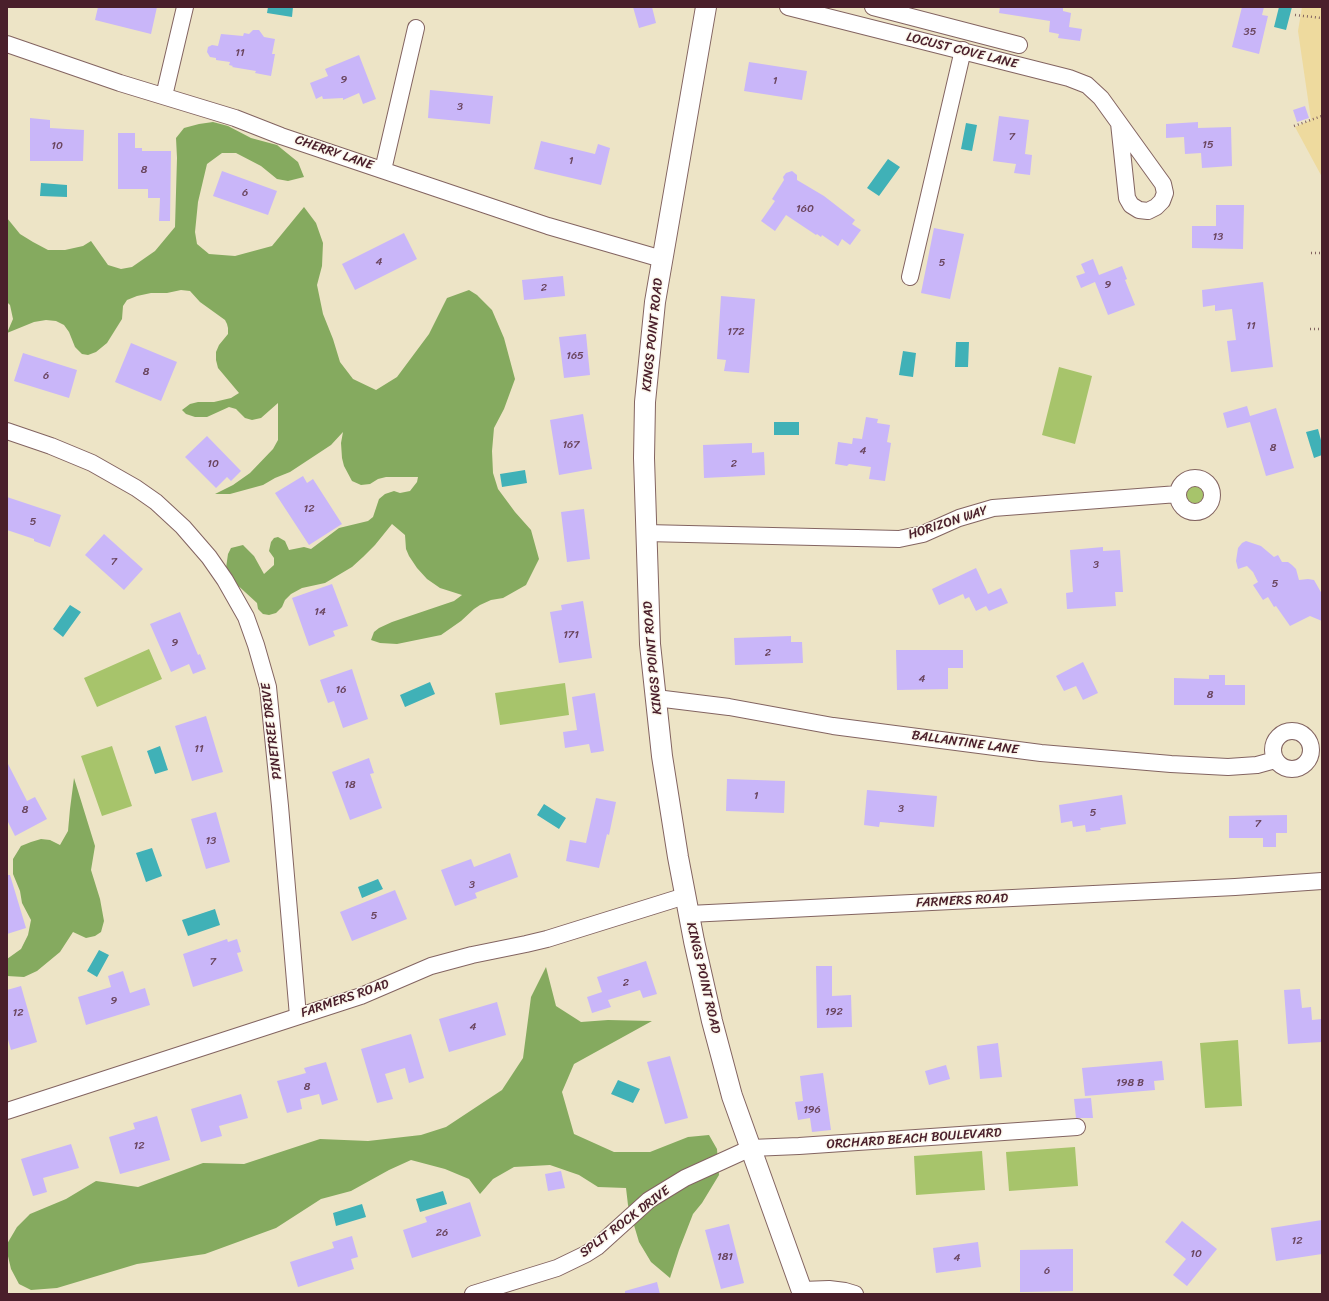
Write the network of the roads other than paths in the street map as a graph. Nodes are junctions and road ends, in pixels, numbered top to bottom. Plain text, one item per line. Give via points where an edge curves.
1 (185, 7) edge
2 (706, 7) edge
3 (788, 7) edge
4 (873, 7) edge
5 (416, 28) dead end
6 (7, 44) edge
7 (1020, 46) dead end
8 (963, 50) junction
9 (164, 96) junction
10 (1119, 123) junction
11 (383, 170) junction
12 (662, 260) junction
13 (910, 277) dead end
14 (7, 431) edge
15 (1178, 494) dead end
16 (646, 533) junction
17 (656, 698) junction
18 (1275, 760) dead end
19 (1322, 881) edge
20 (687, 905) junction
21 (298, 1016) junction
22 (7, 1111) edge
23 (1077, 1128) dead end
24 (751, 1148) junction
25 (802, 1292) edge
26 (473, 1294) edge
27 (855, 1294) edge

1 - 9 street
2 - 12 main road, KINGS POINT ROAD
3 - 8 street, LOCUST COVE LANE
4 - 7 street
5 - 11 street
6 - 9 street, CHERRY LANE
8 - 10 street, LOCUST COVE LANE via 1087,85 1101,98
8 - 13 street
9 - 11 street, CHERRY LANE
10 - 10 street, LOCUST COVE LANE via 1127,198 1135,208 1148,211 1162,201 1165,192 1163,184
11 - 12 street, CHERRY LANE via 548,226
12 - 16 main road, KINGS POINT ROAD via 645,402
14 - 21 street, PINETREE DRIVE via 92,463 156,502 183,527 209,557 246,617 268,687
15 - 16 street, HORIZON WAY via 994,508 959,518 923,534 899,539
16 - 17 main road, KINGS POINT ROAD via 650,644
17 - 18 street, BALLANTINE LANE via 729,707 833,726 1041,753 1228,767 1257,765
17 - 20 main road, KINGS POINT ROAD via 662,756
19 - 20 street, FARMERS ROAD via 1235,887
20 - 21 street, FARMERS ROAD via 431,966 361,996
20 - 24 main road, KINGS POINT ROAD via 712,1021 732,1096
21 - 22 street, FARMERS ROAD
23 - 24 street, ORCHARD BEACH BOULEVARD
24 - 25 main road, KINGS POINT ROAD
24 - 26 street, SPLIT ROCK DRIVE via 685,1178 649,1200 586,1254 557,1268
25 - 27 street via 829,1289

